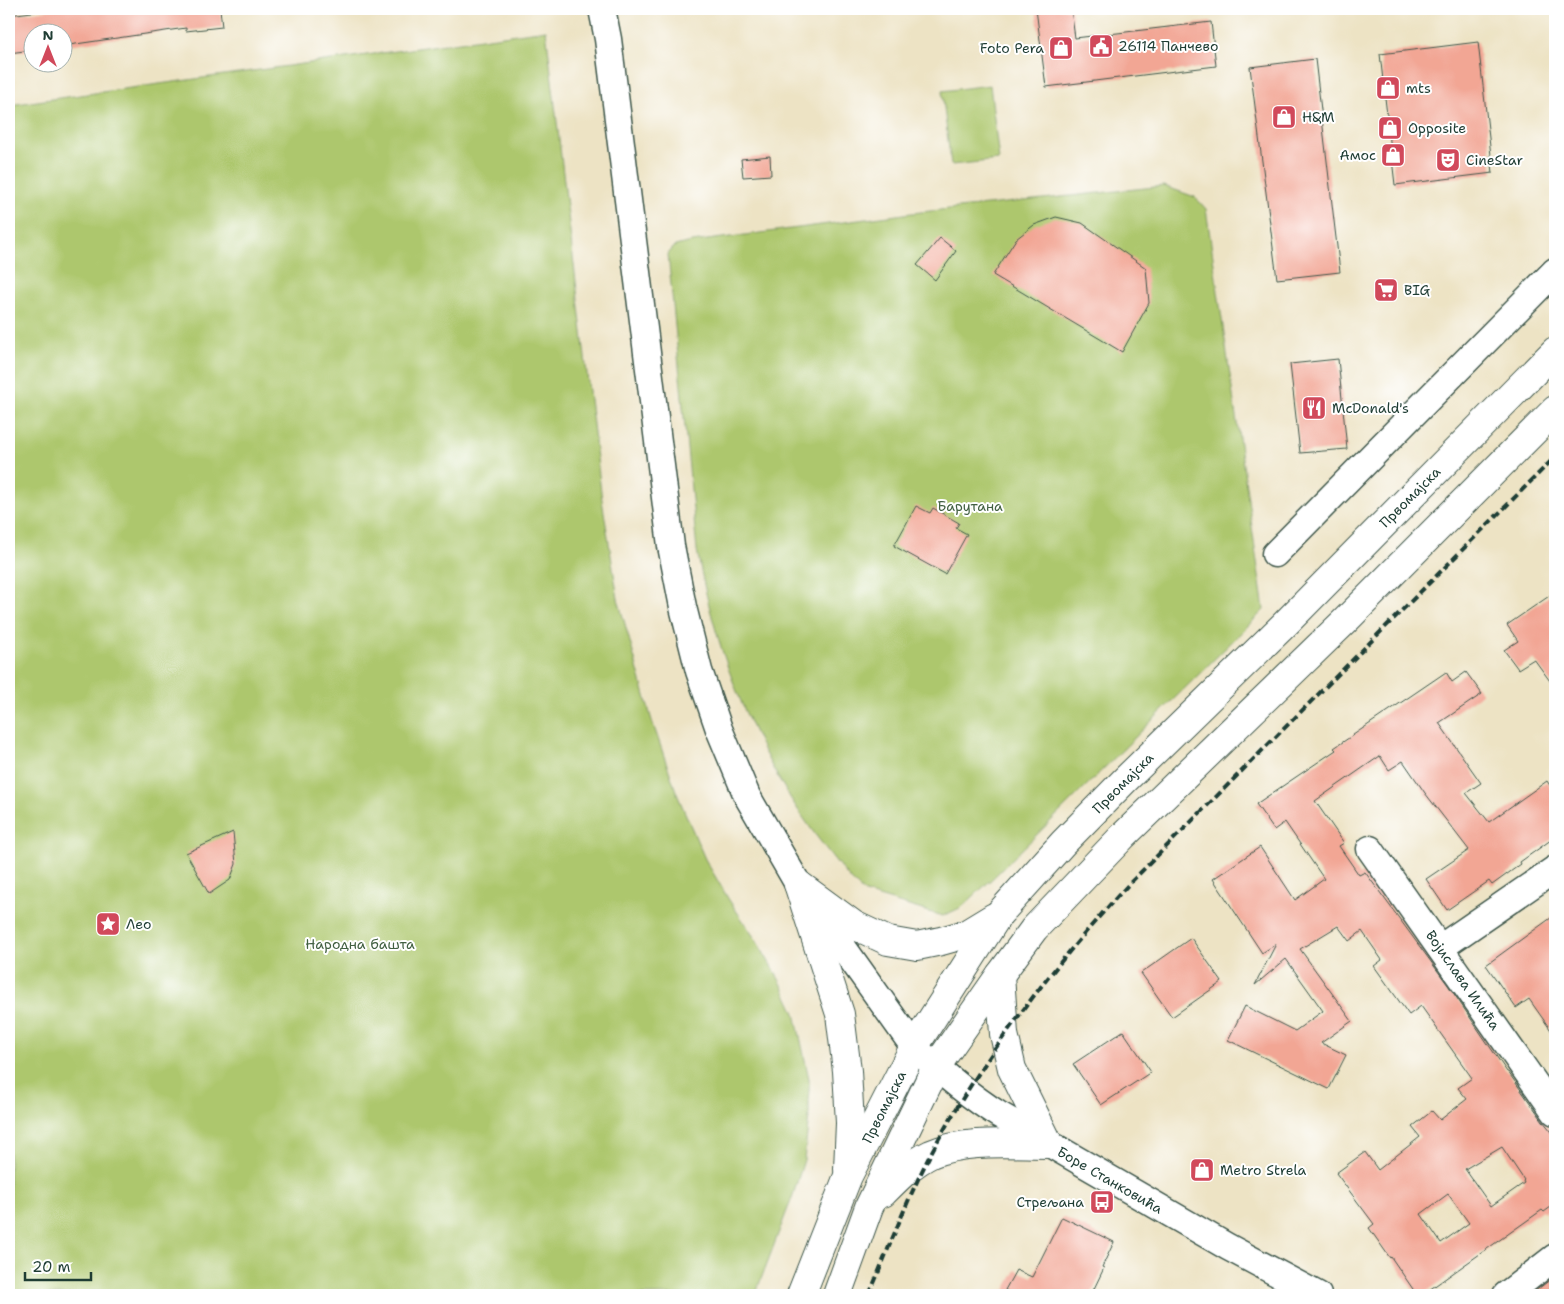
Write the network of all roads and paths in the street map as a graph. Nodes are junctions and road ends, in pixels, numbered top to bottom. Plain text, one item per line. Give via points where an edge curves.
1 (602, 9) edge
2 (1555, 271) edge
3 (1555, 351) edge
4 (1555, 410) edge
5 (1275, 554) dead end
6 (1370, 849) dead end
7 (1555, 870) edge
8 (798, 884) junction
9 (999, 914) junction
10 (1440, 948) junction
11 (1000, 975) junction
12 (914, 1047) junction
13 (936, 1068) junction
14 (1555, 1112) edge
15 (1049, 1144) junction
16 (848, 1176) junction
17 (870, 1207) junction
18 (1555, 1257) edge
19 (802, 1295) edge
20 (837, 1295) edge
21 (1318, 1295) edge
22 (1506, 1295) edge

1 - 8 street, Боре Станковића via 671,546 683,607 699,671 747,796
2 - 5 street
3 - 9 main road, Првомајска via 1105,800
4 - 11 main road, Првомајска via 1344,622 1123,836 1034,929
6 - 10 street, Војислава Илића
7 - 10 street
8 - 9 main road via 854,924 888,941 917,946 966,934
8 - 12 street, Боре Станковића
8 - 16 main road via 840,1014 850,1123
9 - 12 main road, Првомајска
10 - 14 street, Војислава Илића
11 - 13 main road, Првомајска
11 - 15 main road via 1004,1034 1012,1069
12 - 13 street, Боре Станковића
12 - 16 main road, Првомајска
13 - 15 street, Боре Станковића via 991,1109
13 - 17 main road, Првомајска
15 - 17 main road via 967,1145 930,1154 905,1171
15 - 21 street, Боре Станковића
16 - 19 main road, Првомајска
17 - 20 main road, Првомајска
18 - 22 street

